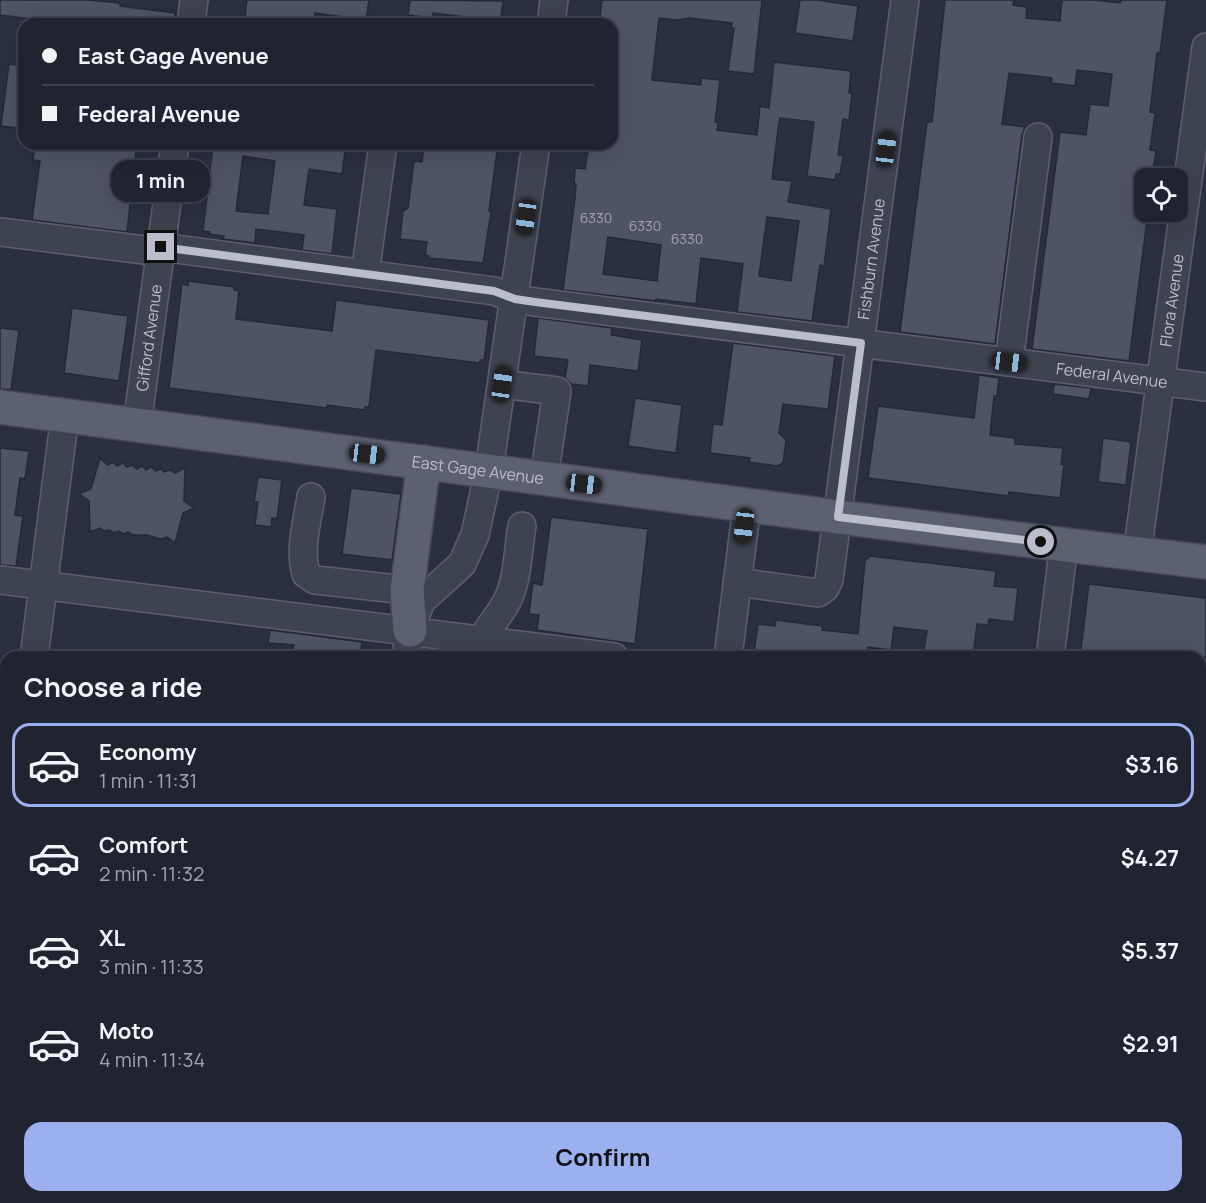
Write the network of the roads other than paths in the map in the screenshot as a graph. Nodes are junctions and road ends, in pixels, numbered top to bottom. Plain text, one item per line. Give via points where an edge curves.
1 (194, 0) edge
2 (554, 0) edge
3 (905, 0) edge
4 (192, 18) edge
5 (552, 18) edge
6 (1206, 47) edge
7 (1038, 137) dead end
8 (174, 150) edge
9 (382, 150) edge
10 (535, 150) edge
11 (0, 232) edge
12 (161, 250) junction
13 (365, 274) junction
14 (515, 299) junction
15 (861, 343) junction
16 (1009, 362) junction
17 (1160, 381) junction
18 (502, 384) junction
19 (1206, 387) edge
20 (0, 407) edge
21 (64, 415) junction
22 (137, 425) junction
23 (424, 462) junction
24 (489, 470) junction
25 (544, 478) junction
26 (310, 497) dead end
27 (747, 505) junction
28 (838, 517) junction
29 (522, 525) dead end
30 (1064, 544) junction
31 (1137, 554) junction
32 (1206, 562) edge
33 (0, 580) edge
34 (737, 582) junction
35 (43, 585) junction
36 (407, 590) junction
37 (408, 644) edge
38 (479, 648) edge
39 (35, 651) edge
40 (524, 651) edge
41 (729, 651) edge
42 (1051, 651) edge

1 - 4 street
2 - 5 street
3 - 15 street, Fishburn Avenue
6 - 17 street, Flora Avenue
7 - 16 street
8 - 12 street, Gifford Avenue
9 - 13 street
10 - 14 street
11 - 12 street, Federal Avenue
12 - 13 street, Federal Avenue
12 - 22 street, Gifford Avenue
13 - 14 street, Federal Avenue via 494,291
14 - 15 street, Federal Avenue
14 - 18 street
15 - 16 street, Federal Avenue
15 - 28 street, Fishburn Avenue
16 - 17 street, Federal Avenue
17 - 19 street, Federal Avenue
17 - 31 street, Flora Avenue
18 - 24 street
18 - 25 street via 556,391
20 - 21 main road, East Gage Avenue
21 - 22 main road, East Gage Avenue
21 - 35 street
22 - 23 main road, East Gage Avenue
23 - 24 main road, East Gage Avenue
23 - 36 main road
24 - 25 main road, East Gage Avenue
24 - 37 street via 475,535 462,564 421,601
25 - 27 main road, East Gage Avenue
26 - 36 street via 303,564 306,574 315,580
27 - 28 main road, East Gage Avenue
27 - 34 street
28 - 30 main road, East Gage Avenue
28 - 34 street, Fishburn Avenue via 829,580 818,593
29 - 38 street via 513,587
30 - 31 main road, East Gage Avenue
30 - 42 street
31 - 32 main road, East Gage Avenue
33 - 35 street
34 - 41 street
35 - 37 street
35 - 39 street
36 - 37 main road
37 - 38 street
38 - 40 street

